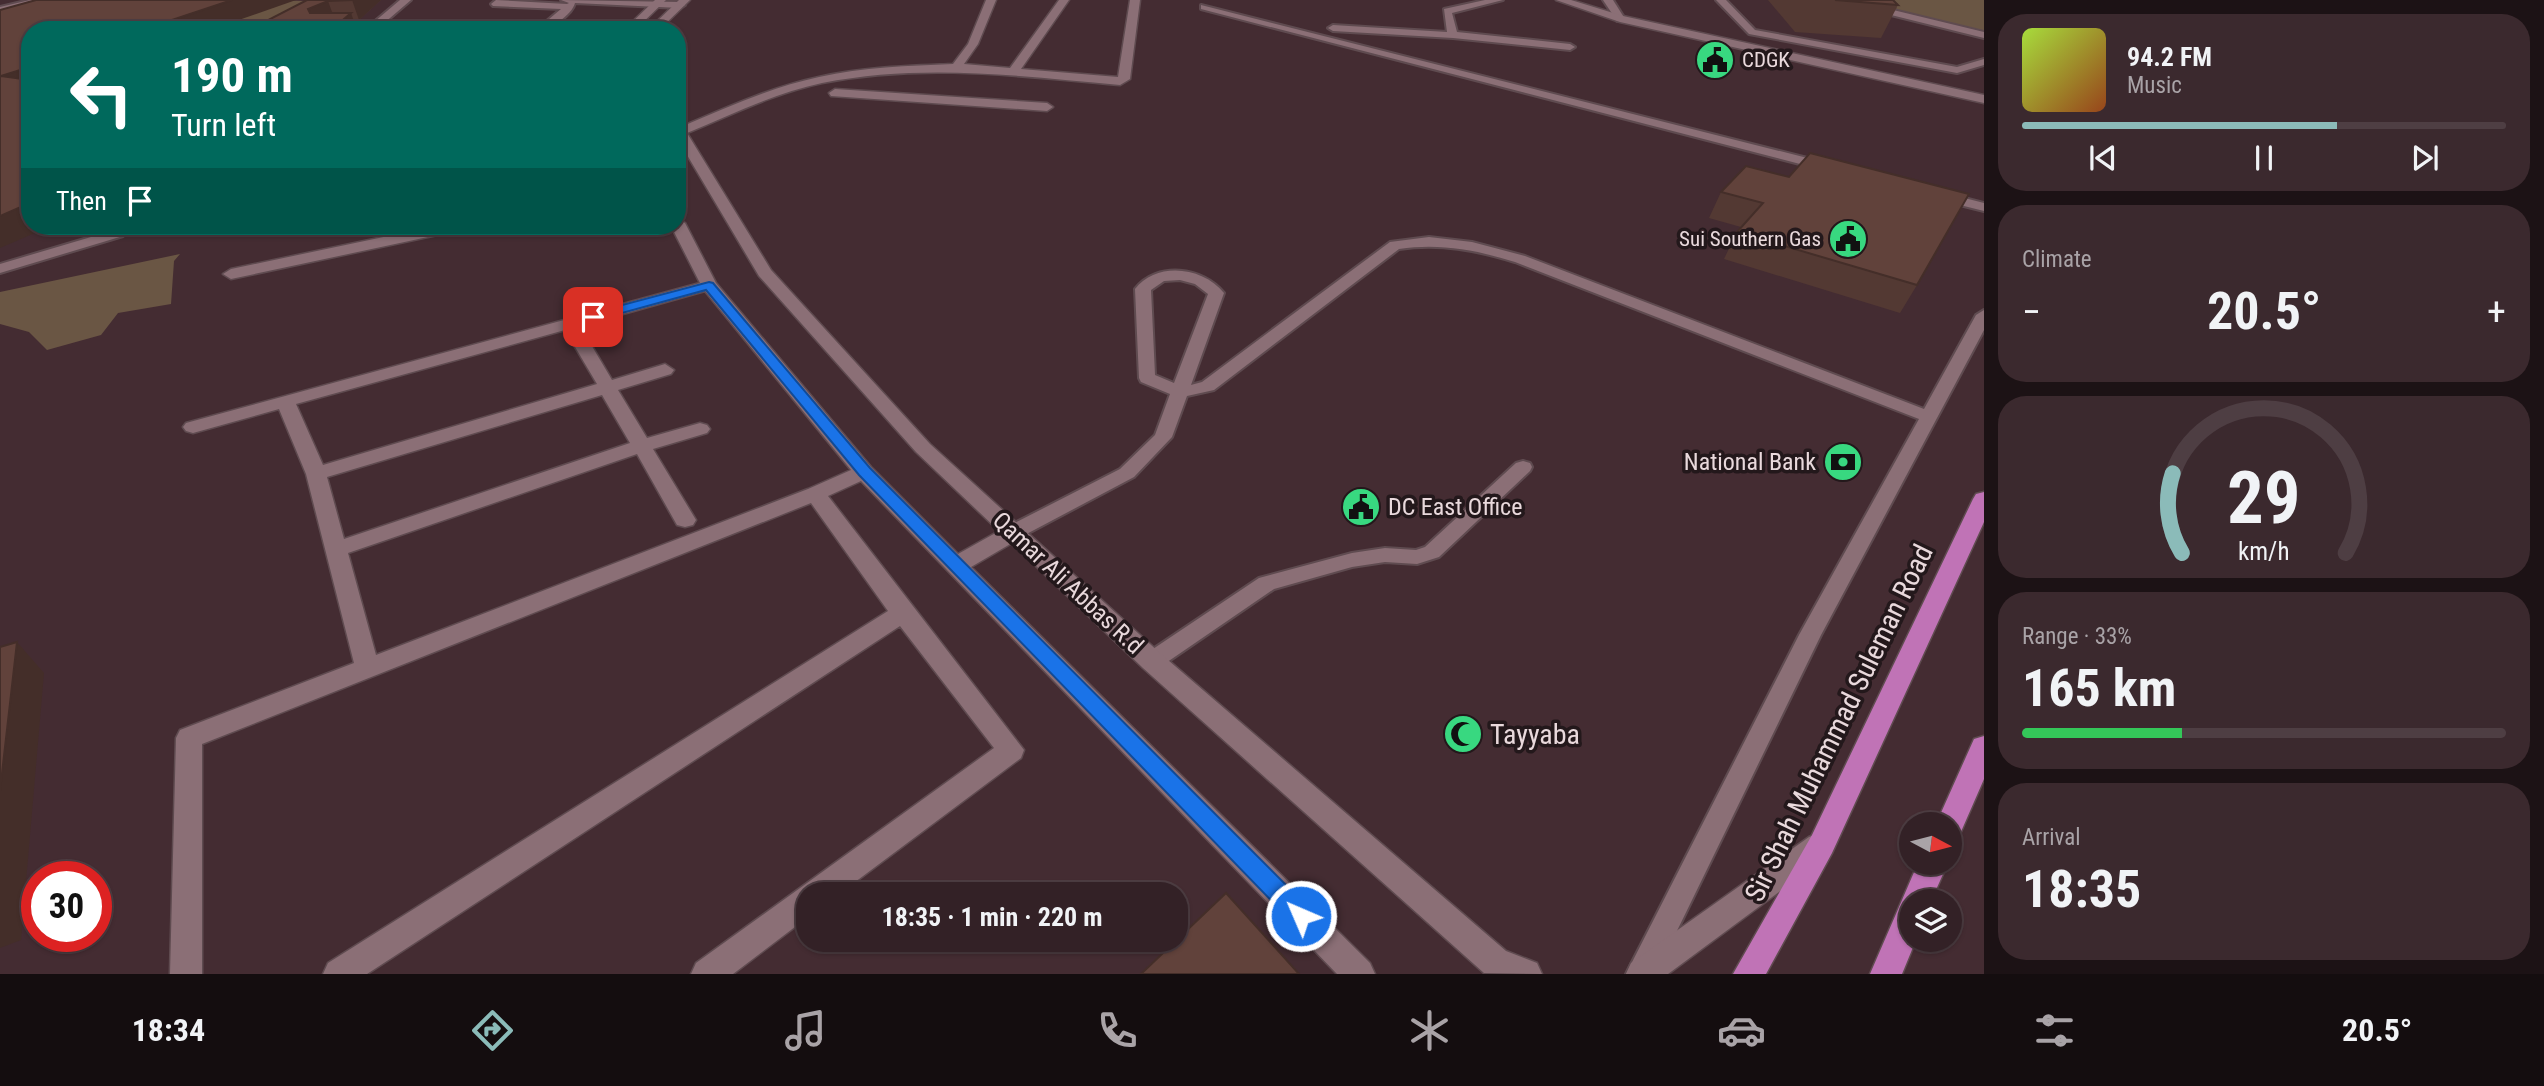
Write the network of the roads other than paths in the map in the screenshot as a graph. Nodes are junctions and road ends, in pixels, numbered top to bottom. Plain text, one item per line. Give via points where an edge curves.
1 (41, 0) edge
2 (406, 0) edge
3 (503, 0) edge
4 (990, 0) edge
5 (1064, 0) edge
6 (1135, 0) edge
7 (1498, 0) edge
8 (1561, 0) edge
9 (1608, 0) edge
10 (1721, 0) edge
11 (1872, 0) edge
12 (573, 2) edge
13 (659, 2) edge
14 (682, 2) edge
15 (1204, 7) dead end
16 (0, 10) edge
17 (1620, 19) junction
18 (380, 21) edge
19 (551, 21) edge
20 (639, 21) edge
21 (662, 21) edge
22 (1333, 28) dead end
23 (1453, 35) junction
24 (1984, 35) edge
25 (1570, 47) dead end
26 (1984, 62) edge
27 (957, 66) junction
28 (886, 71) junction
29 (1012, 73) junction
30 (835, 93) dead end
31 (872, 95) junction
32 (1984, 99) edge
33 (1047, 107) dead end
34 (686, 128) edge
35 (686, 143) edge
36 (1836, 169) edge
37 (1930, 194) edge
38 (1984, 208) edge
39 (111, 235) edge
40 (414, 235) edge
41 (683, 235) edge
42 (0, 269) edge
43 (231, 274) dead end
44 (709, 285) junction
45 (1984, 315) edge
46 (570, 323) junction
47 (665, 370) dead end
48 (608, 388) junction
49 (1181, 392) junction
50 (285, 400) junction
51 (1930, 417) junction
52 (193, 427) dead end
53 (700, 429) dead end
54 (641, 446) junction
55 (1523, 467) dead end
56 (864, 472) junction
57 (316, 474) junction
58 (814, 494) junction
59 (1984, 499) edge
60 (685, 520) dead end
61 (1012, 533) junction
62 (337, 550) junction
63 (956, 565) junction
64 (903, 613) junction
65 (1152, 661) junction
66 (367, 666) junction
67 (1984, 747) edge
68 (1956, 812) edge
69 (1822, 844) junction
70 (831, 882) edge
71 (796, 908) edge
72 (1899, 942) edge
73 (186, 974) edge
74 (339, 974) edge
75 (707, 974) edge
76 (1359, 974) edge
77 (1526, 974) edge
78 (1642, 974) edge
79 (1749, 974) edge
80 (1886, 974) edge

1 - 16 lane
2 - 18 lane
3 - 12 lane via 496,4
4 - 27 street via 973,44
5 - 29 street
6 - 29 street via 1124,79 1111,82
7 - 23 lane via 1447,11
8 - 17 street
9 - 17 lane
10 - 26 lane via 1752,32 1957,70
11 - 24 lane via 1886,11
12 - 13 lane
12 - 19 lane
13 - 14 lane
13 - 20 street
14 - 21 street
15 - 36 lane
17 - 32 street
22 - 23 lane
23 - 25 lane
27 - 28 street
27 - 29 street
28 - 31 street
28 - 34 street via 820,80
30 - 31 street
31 - 33 street
35 - 61 street, Qamar Ali Abbas R.d via 765,273 923,449
37 - 38 lane
39 - 42 lane
40 - 43 street
41 - 44 street
44 - 46 street
44 - 56 street
45 - 51 lane
46 - 48 street
46 - 50 street
47 - 48 street
48 - 54 street
48 - 57 street
49 - 49 lane via 1216,293 1200,279 1182,275 1157,278 1143,289 1147,378
49 - 51 lane via 1208,386 1395,245 1427,240 1466,243 1520,259
49 - 61 lane via 1164,437 1127,473
50 - 52 street
50 - 57 street
51 - 78 lane via 1810,635
53 - 54 street
54 - 60 street
54 - 62 street
55 - 65 lane via 1432,552 1352,560 1267,583
56 - 58 street
56 - 63 street
57 - 62 street
58 - 64 street
58 - 66 street
59 - 69 highway, Sir Shah Muhammad Suleman Road
61 - 63 street
61 - 65 street, Qamar Ali Abbas R.d
62 - 66 street
63 - 76 street
64 - 70 street via 1011,751
64 - 74 street
65 - 77 street, Qamar Ali Abbas R.d via 1495,961
66 - 73 street via 190,738
67 - 68 highway
69 - 78 street
69 - 79 highway, Sir Shah Muhammad Suleman Road
71 - 75 street
72 - 80 highway

